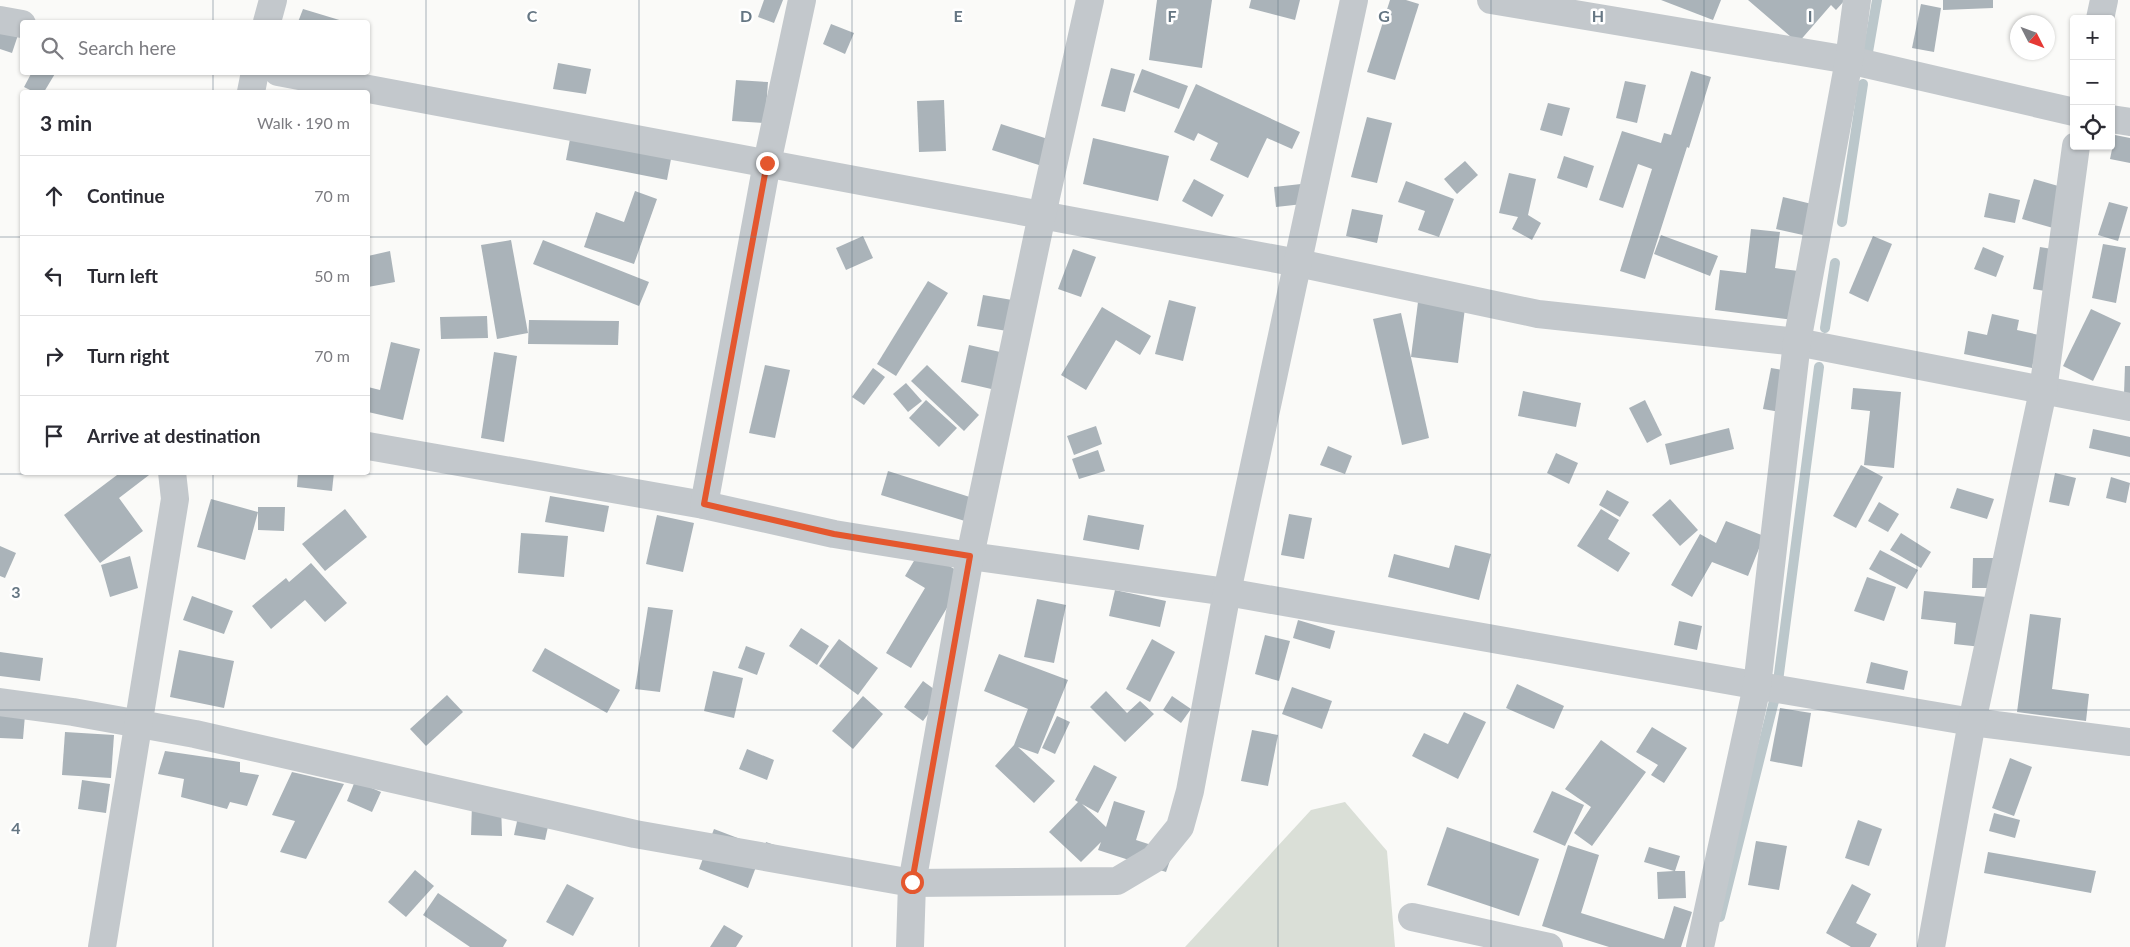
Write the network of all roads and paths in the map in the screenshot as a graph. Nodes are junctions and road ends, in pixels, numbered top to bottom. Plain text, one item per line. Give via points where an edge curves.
1 (273, 0) edge
2 (802, 0) edge
3 (1090, 0) edge
4 (1354, 0) edge
5 (1491, 0) edge
6 (1857, 0) edge
7 (2104, 0) edge
8 (2101, 15) edge
9 (0, 20) edge
10 (268, 20) edge
11 (20, 24) edge
12 (1849, 60) junction
13 (254, 75) edge
14 (294, 75) edge
15 (251, 90) edge
16 (2070, 111) edge
17 (2115, 120) edge
18 (2130, 122) edge
19 (2075, 150) edge
20 (767, 163) junction
21 (1042, 215) junction
22 (1298, 263) junction
23 (1797, 342) junction
24 (2043, 391) junction
25 (2130, 407) edge
26 (370, 446) edge
27 (172, 475) edge
28 (704, 504) junction
29 (970, 556) junction
30 (1227, 592) junction
31 (1757, 686) junction
32 (0, 702) edge
33 (1972, 722) junction
34 (138, 723) junction
35 (2130, 742) edge
36 (912, 882) junction
37 (1412, 916) dead end
38 (102, 947) edge
39 (910, 947) edge
40 (1549, 947) edge
41 (1700, 947) edge
42 (1931, 947) edge

1 - 10 street
2 - 20 street
3 - 21 street
4 - 22 street
5 - 12 street
6 - 12 street
7 - 8 street
9 - 11 street
12 - 16 street
12 - 23 street
13 - 15 street
14 - 20 street
17 - 18 street
19 - 24 street
20 - 21 street
20 - 28 street
21 - 22 street
21 - 29 street
22 - 23 street via 1538,314
22 - 30 street
23 - 24 street
23 - 31 street
24 - 25 street
24 - 33 street
26 - 28 street
27 - 34 street via 175,499
28 - 29 street via 834,534
29 - 30 street
29 - 36 street
30 - 31 street
30 - 36 street via 1190,791 1180,827 1154,859 1117,881
31 - 33 street
31 - 41 street
32 - 34 street
33 - 35 street
33 - 42 street
34 - 36 street via 635,834
34 - 38 street
36 - 39 street
37 - 40 street

